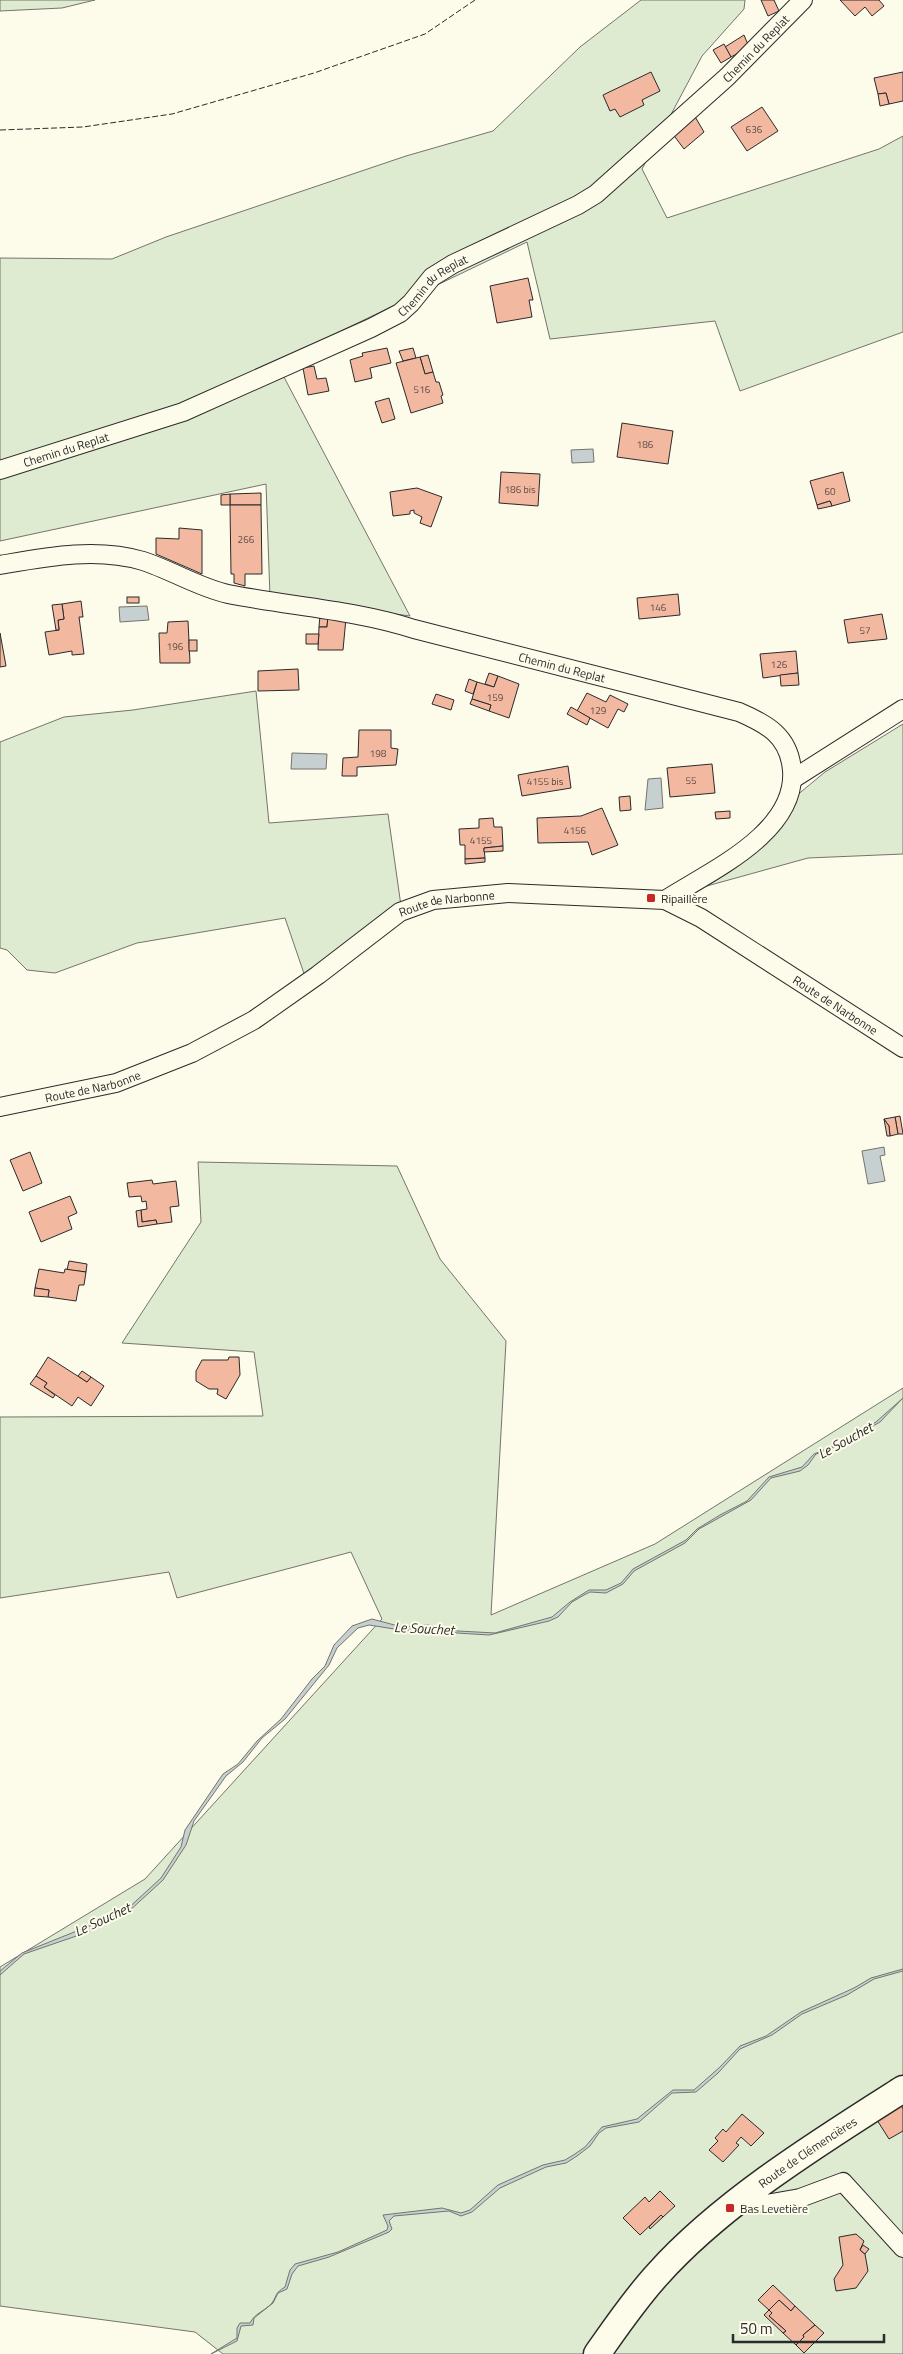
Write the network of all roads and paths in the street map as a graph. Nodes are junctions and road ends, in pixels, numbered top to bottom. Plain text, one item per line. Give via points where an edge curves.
1 (803, 0) edge
2 (0, 470) edge
3 (0, 565) edge
4 (903, 708) edge
5 (792, 779) junction
6 (665, 900) junction
7 (903, 1048) edge
8 (0, 1106) edge
9 (903, 2089) edge
10 (750, 2193) junction
11 (903, 2248) edge
12 (597, 2354) edge

1 - 2 street, Chemin du Replat via 727,77 596,194 453,264 432,277 400,313 183,412
3 - 5 street, Chemin du Replat via 70,554 141,560 224,593 386,620 739,712 765,723 784,743 791,756
4 - 5 street
5 - 6 street, Chemin du Replat via 781,815 769,830
6 - 7 street, Route de Narbonne via 701,918
6 - 8 street, Route de Narbonne via 508,894 433,900 400,912 254,1020 192,1053 116,1083
9 - 10 street, Route de Clémencières
10 - 11 street via 766,2204 800,2198 843,2182
10 - 12 street, Route de Clémencières via 711,2223 657,2274

